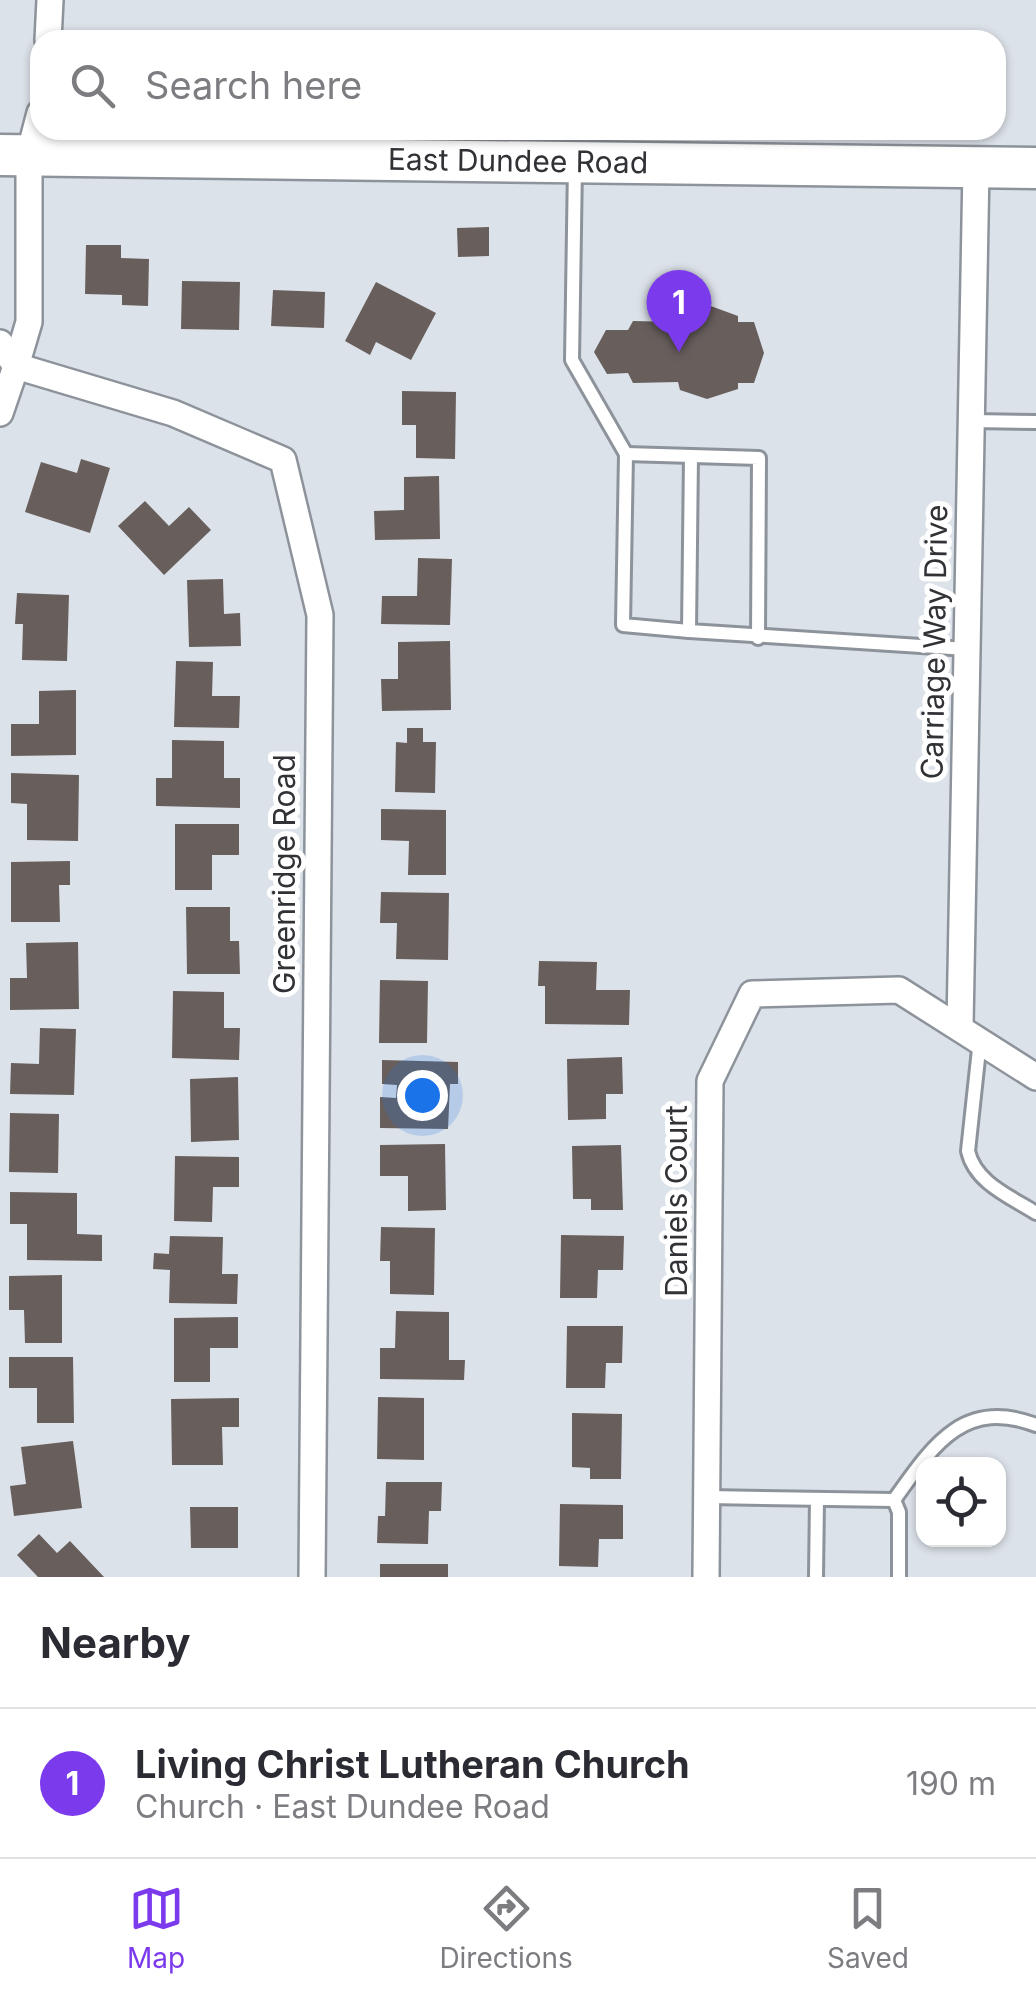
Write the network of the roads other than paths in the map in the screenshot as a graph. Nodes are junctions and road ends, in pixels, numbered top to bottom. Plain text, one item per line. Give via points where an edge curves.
1 (50, 0) edge
2 (48, 30) edge
3 (30, 130) edge
4 (15, 155) edge
5 (575, 162) junction
6 (976, 168) junction
7 (1036, 168) edge
8 (0, 343) edge
9 (16, 366) junction
10 (0, 414) edge
11 (971, 421) junction
12 (1036, 422) edge
13 (626, 454) junction
14 (690, 456) junction
15 (689, 632) junction
16 (758, 638) junction
17 (967, 649) junction
18 (970, 1033) junction
19 (1036, 1076) edge
20 (1036, 1214) edge
21 (1036, 1426) edge
22 (707, 1498) junction
23 (817, 1499) junction
24 (894, 1500) junction
25 (312, 1577) edge
26 (706, 1577) edge
27 (816, 1577) edge
28 (899, 1577) edge

1 - 2 street
3 - 4 street
4 - 5 main road, East Dundee Road
4 - 9 street via 29,322
5 - 6 main road, East Dundee Road
5 - 13 lane via 572,360
6 - 7 main road, East Dundee Road
6 - 11 street, Carriage Way Drive
8 - 9 street
9 - 10 street
9 - 25 street, Greenridge Road via 173,413 283,460 288,480 320,614
11 - 12 lane
11 - 17 street, Carriage Way Drive
13 - 14 lane
13 - 15 lane via 623,625
14 - 15 lane
14 - 16 lane via 759,458
15 - 16 lane
16 - 17 lane
17 - 18 street, Carriage Way Drive
18 - 19 street
18 - 20 lane via 971,1162 981,1178
18 - 22 street, Daniels Court via 900,990 752,994 710,1082
21 - 24 lane via 1014,1417 978,1417 931,1449
22 - 23 lane
22 - 26 street, Daniels Court
23 - 24 lane
23 - 27 lane
24 - 28 lane

